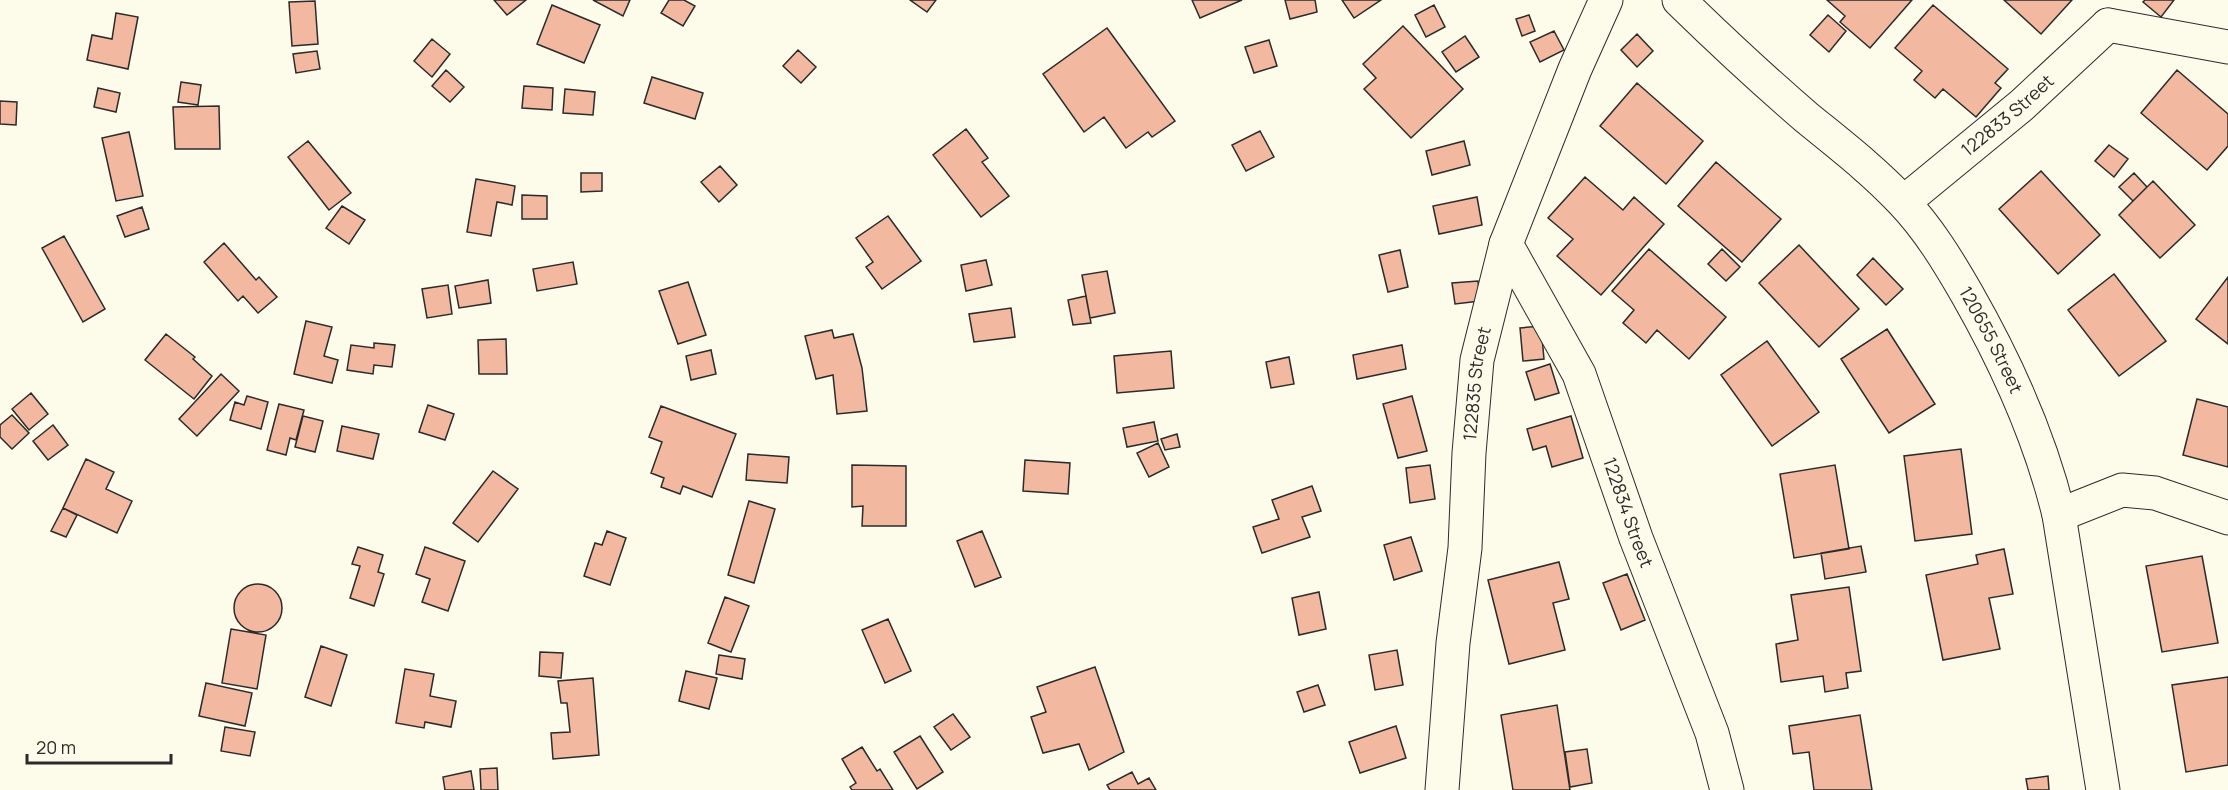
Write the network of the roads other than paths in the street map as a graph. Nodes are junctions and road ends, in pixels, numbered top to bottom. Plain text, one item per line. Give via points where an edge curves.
1 (1606, 0) edge
2 (1679, 0) edge
3 (2105, 13) edge
4 (2228, 47) edge
5 (1904, 202) junction
6 (1506, 244) junction
7 (2059, 515) junction
8 (2228, 518) edge
9 (1442, 790) edge
10 (1727, 790) edge
11 (2103, 790) edge

1 - 6 street, 122835 Street
2 - 5 street, 120655 Street
3 - 4 street, 122833 Street
3 - 5 street, 122833 Street via 2022,105
5 - 7 street, 120655 Street via 1943,252 2024,404
6 - 9 street, 122835 Street via 1477,360 1465,548
6 - 10 street, 122834 Street via 1579,374 1636,538 1712,733
7 - 8 street via 2122,490 2155,493
7 - 11 street, 120655 Street

